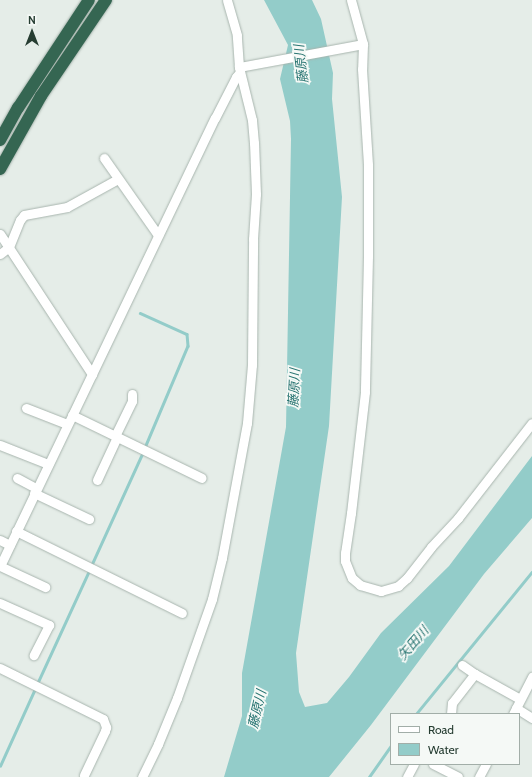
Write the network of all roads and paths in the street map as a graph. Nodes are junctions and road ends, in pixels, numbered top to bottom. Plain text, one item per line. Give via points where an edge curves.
1 (89, 0) edge
2 (106, 0) edge
3 (227, 0) edge
4 (351, 0) edge
5 (363, 44) junction
6 (240, 70) junction
7 (0, 140) edge
8 (104, 158) dead end
9 (0, 169) edge
10 (118, 179) junction
11 (0, 234) edge
12 (158, 235) junction
13 (9, 247) junction
14 (0, 254) edge
15 (92, 374) junction
16 (132, 394) dead end
17 (26, 408) dead end
18 (72, 415) junction
19 (532, 423) edge
20 (67, 424) junction
21 (116, 437) junction
22 (0, 445) edge
23 (48, 464) junction
24 (17, 478) dead end
25 (202, 478) dead end
26 (97, 480) dead end
27 (35, 491) junction
28 (89, 519) dead end
29 (16, 531) junction
30 (0, 540) edge
31 (10, 545) junction
32 (0, 566) edge
33 (45, 588) dead end
34 (0, 603) edge
35 (182, 613) dead end
36 (34, 654) dead end
37 (462, 665) dead end
38 (0, 668) edge
39 (475, 674) junction
40 (532, 677) edge
41 (520, 699) junction
42 (514, 711) edge
43 (451, 713) edge
44 (520, 713) edge
45 (532, 718) edge
46 (413, 765) edge
47 (435, 765) edge
48 (485, 765) edge
49 (84, 775) dead end
50 (142, 777) edge
51 (407, 777) edge
52 (458, 777) edge
53 (479, 777) edge

1 - 7 highway
2 - 9 highway via 41,96
3 - 6 street via 237,35
4 - 5 street
5 - 6 street
5 - 19 street via 368,165 368,256 365,392 345,553 345,562 352,578 360,585 381,591 398,586 458,518
6 - 12 street
6 - 50 street via 252,120 256,194 252,365 246,429 212,599 178,698
8 - 10 street
10 - 12 street
10 - 13 street via 67,206 24,215
11 - 13 street
12 - 15 street
13 - 14 street
13 - 15 street
15 - 18 street
16 - 21 street via 132,401
17 - 20 street
18 - 20 street
18 - 21 street
20 - 23 street
21 - 25 street
21 - 26 street
22 - 23 street
23 - 27 street
24 - 27 street
27 - 28 street
27 - 29 street
29 - 31 street
29 - 35 street
30 - 31 street
31 - 32 street
32 - 33 street
34 - 36 street via 48,625
37 - 39 street
38 - 49 street via 103,720 105,731
39 - 41 street
39 - 43 street via 452,703
40 - 41 street
41 - 42 street
44 - 45 street
46 - 51 street
47 - 52 street
48 - 53 street

